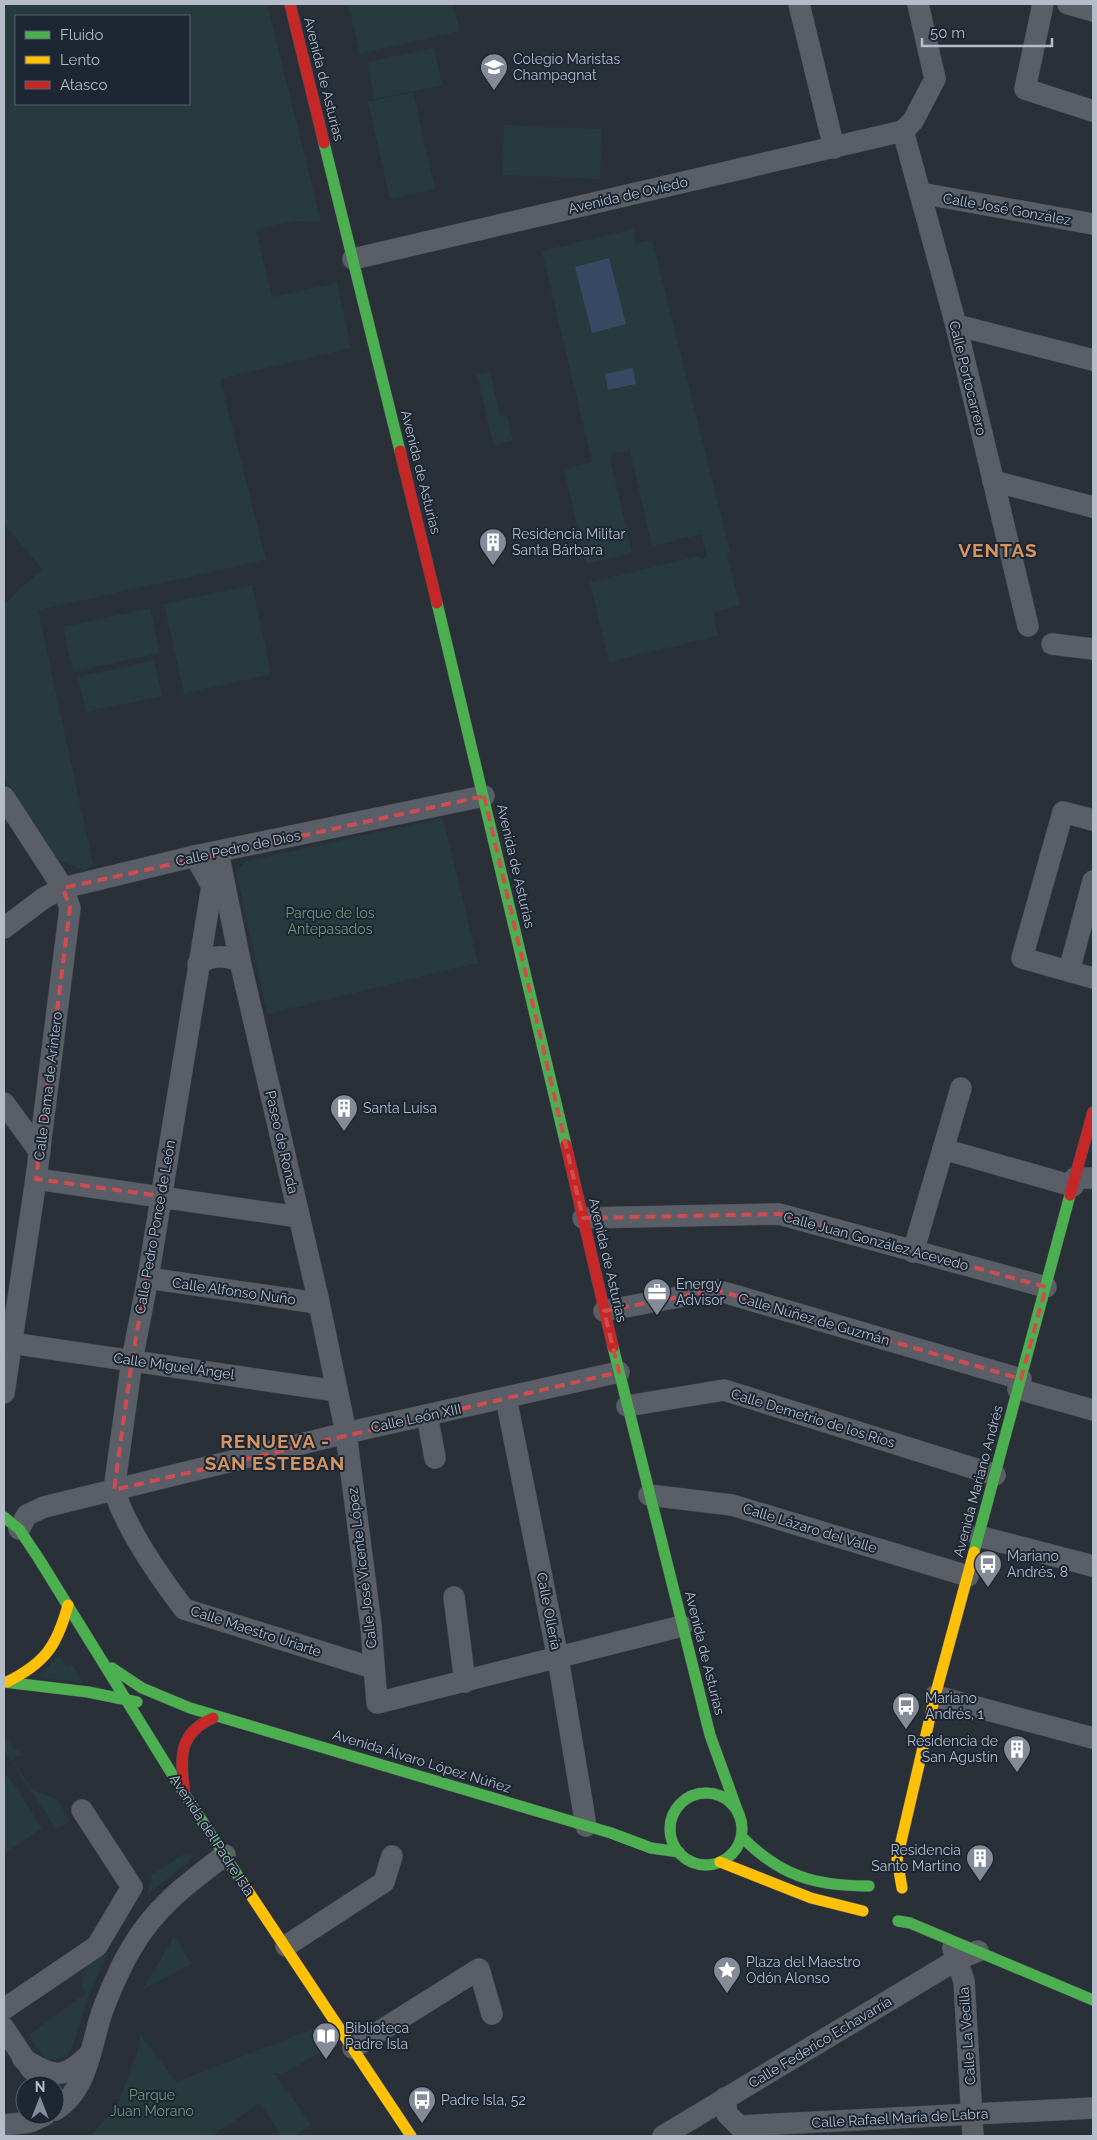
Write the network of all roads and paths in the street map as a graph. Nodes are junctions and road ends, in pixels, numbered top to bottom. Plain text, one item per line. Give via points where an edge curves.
1 (290, 4) edge
2 (799, 4) edge
3 (918, 4) edge
4 (1043, 4) edge
5 (1068, 4) edge
6 (1093, 11) edge
7 (1093, 111) edge
8 (903, 131) junction
9 (834, 148) junction
10 (920, 193) junction
11 (1093, 224) edge
12 (353, 259) junction
13 (956, 325) junction
14 (1093, 360) edge
15 (993, 481) junction
16 (1093, 507) edge
17 (1028, 626) dead end
18 (1052, 644) dead end
19 (1093, 649) edge
20 (484, 796) junction
21 (4, 797) edge
22 (10, 820) edge
23 (1093, 820) edge
24 (218, 852) junction
25 (195, 856) junction
26 (1093, 881) edge
27 (63, 888) junction
28 (4, 928) edge
29 (240, 961) junction
30 (198, 964) junction
31 (1069, 971) junction
32 (1093, 978) edge
33 (961, 1088) dead end
34 (4, 1103) edge
35 (1093, 1112) edge
36 (943, 1149) junction
37 (40, 1152) junction
38 (36, 1179) junction
39 (1080, 1181) edge
40 (162, 1196) junction
41 (299, 1217) junction
42 (584, 1218) junction
43 (913, 1252) junction
44 (148, 1278) junction
45 (1046, 1287) junction
46 (319, 1306) junction
47 (604, 1310) junction
48 (9, 1329) edge
49 (132, 1360) junction
50 (619, 1372) junction
51 (1019, 1384) junction
52 (337, 1391) junction
53 (4, 1393) edge
54 (506, 1398) junction
55 (627, 1406) junction
56 (1093, 1410) edge
57 (427, 1415) junction
58 (346, 1433) junction
59 (435, 1458) dead end
60 (995, 1475) junction
61 (114, 1490) junction
62 (650, 1495) junction
63 (4, 1504) edge
64 (12, 1523) edge
65 (978, 1536) junction
66 (1093, 1566) edge
67 (968, 1576) junction
68 (454, 1597) dead end
69 (68, 1605) junction
70 (682, 1626) junction
71 (101, 1656) junction
72 (558, 1658) junction
73 (373, 1668) junction
74 (5, 1682) edge
75 (465, 1682) junction
76 (935, 1696) junction
77 (127, 1700) junction
78 (219, 1718) junction
79 (710, 1735) junction
80 (1093, 1738) edge
81 (708, 1762) dead end
82 (703, 1779) dead end
83 (185, 1795) junction
84 (694, 1795) junction
85 (82, 1810) dead end
86 (739, 1815) junction
87 (672, 1819) junction
88 (586, 1826) junction
89 (658, 1827) dead end
90 (611, 1833) junction
91 (644, 1833) dead end
92 (742, 1837) junction
93 (679, 1852) junction
94 (225, 1855) junction
95 (392, 1856) dead end
96 (897, 1859) junction
97 (720, 1862) junction
98 (886, 1878) junction
99 (869, 1886) junction
100 (902, 1888) junction
101 (908, 1907) junction
102 (863, 1911) junction
103 (872, 1922) dead end
104 (898, 1922) junction
105 (885, 1926) dead end
106 (930, 1930) junction
107 (949, 1938) junction
108 (286, 1946) junction
109 (978, 1951) junction
110 (958, 1959) junction
111 (1093, 2000) edge
112 (4, 2009) edge
113 (492, 2014) dead end
114 (4, 2028) edge
115 (353, 2048) junction
116 (90, 2054) junction
117 (23, 2059) junction
118 (29, 2075) edge
119 (36, 2075) edge
120 (725, 2098) junction
121 (65, 2099) edge
122 (1093, 2108) edge
123 (972, 2114) junction
124 (15, 2118) edge
125 (4, 2125) edge
126 (411, 2136) edge
127 (663, 2136) edge
128 (973, 2136) edge

1 - 12 main road, Avenida de Asturias
2 - 9 street
3 - 8 street via 936,79 913,121
4 - 7 street via 1025,89
5 - 6 street
8 - 9 street, Avenida de Oviedo
8 - 10 street, Calle Portocarrero
9 - 12 street, Avenida de Oviedo
10 - 11 street, Calle José González
10 - 13 street, Calle Portocarrero
12 - 20 main road, Avenida de Asturias
13 - 14 street
13 - 15 street, Calle Portocarrero
15 - 16 street
15 - 17 street, Calle Portocarrero
18 - 19 street
20 - 24 street, Calle Pedro de Dios
20 - 42 main road, Avenida de Asturias
21 - 22 street, Calle Dama de Arintero
22 - 27 street, Calle Dama de Arintero
23 - 31 street via 1063,812 1022,958
24 - 25 street, Calle Pedro de Dios
24 - 29 street, Paseo de Ronda
25 - 27 street, Calle Pedro de Dios
25 - 30 street, Calle Pedro Ponce de León via 212,886
26 - 31 street
27 - 28 street, Calle Pedro de Dios
27 - 37 street, Calle Dama de Arintero via 70,908
29 - 30 street via 219,956
29 - 41 street, Paseo de Ronda
30 - 40 street, Calle Pedro Ponce de León
31 - 32 street
33 - 36 street
34 - 37 street
35 - 39 main road, Avenida Mariano Andrés
36 - 39 street
36 - 43 street
37 - 38 street, Calle Dama de Arintero
38 - 40 street
38 - 48 street, Calle Dama de Arintero
39 - 45 main road, Avenida Mariano Andrés
40 - 41 street
40 - 44 street, Calle Pedro Ponce de León
41 - 46 street, Paseo de Ronda
42 - 43 street, Calle Juan González Acevedo via 779,1214
42 - 47 main road, Avenida de Asturias
43 - 45 street, Calle Juan González Acevedo
44 - 46 street, Calle Alfonso Nuño
44 - 49 street, Calle Pedro Ponce de León
45 - 51 main road, Avenida Mariano Andrés
46 - 52 street, Paseo de Ronda
47 - 50 main road, Avenida de Asturias
47 - 51 street, Calle Núñez de Guzmán via 716,1290
48 - 49 street, Calle Miguel Ángel
48 - 53 street, Calle Dama de Arintero
49 - 52 street, Calle Miguel Ángel
49 - 61 street, Calle Pedro Ponce de León
50 - 54 street, Calle León XIII
50 - 55 main road, Avenida de Asturias
51 - 56 street, Calle Núñez de Guzmán
51 - 60 main road, Avenida Mariano Andrés
52 - 58 street, Paseo de Ronda
54 - 57 street, Calle León XIII
54 - 72 street, Calle Ollería
55 - 60 street, Calle Demetrio de los Ríos via 724,1390
55 - 62 main road, Avenida de Asturias
57 - 58 street, Calle León XIII
57 - 59 street
58 - 61 street, Calle León XIII
58 - 73 street, Calle José Vicente López via 371,1626
60 - 65 main road, Avenida Mariano Andrés
61 - 64 street, Calle León XIII via 36,1509
61 - 73 street, Calle Maestro Uriarte via 120,1508 184,1609
62 - 67 street, Calle Lázaro del Valle via 732,1504
62 - 70 main road, Avenida de Asturias
63 - 64 street, Avenida del Padre Isla
64 - 69 main road, Avenida del Padre Isla
65 - 66 street
65 - 67 main road, Avenida Mariano Andrés
67 - 76 main road, Avenida Mariano Andrés
68 - 75 street
69 - 71 main road, Avenida del Padre Isla
69 - 74 main road via 61,1634 49,1654 29,1672
70 - 72 street
70 - 79 main road, Avenida de Asturias
71 - 77 main road, Avenida del Padre Isla
71 - 78 main road, Avenida Álvaro López Núñez via 121,1676 142,1688
72 - 75 street
72 - 88 street, Calle Ollería
73 - 75 street, Calle José Vicente López via 377,1703
74 - 77 main road, Avenida Álvaro López Núñez
76 - 80 street
76 - 96 main road, Avenida Mariano Andrés
77 - 78 main road, Avenida Álvaro López Núñez
77 - 83 main road, Avenida del Padre Isla
78 - 83 main road via 194,1728 185,1740 181,1754
78 - 88 main road, Avenida Álvaro López Núñez
79 - 81 main road, Avenida de Asturias
79 - 86 main road, Avenida de Asturias
82 - 84 main road
83 - 94 main road, Avenida del Padre Isla
84 - 86 main road via 721,1796 734,1806
84 - 87 main road via 684,1801
85 - 112 street via 132,1887 97,1946
86 - 92 main road
87 - 89 main road
87 - 93 main road via 670,1831
88 - 90 main road, Avenida Álvaro López Núñez
90 - 91 main road, Avenida Álvaro López Núñez
90 - 93 main road, Avenida Álvaro López Núñez via 651,1848
92 - 97 main road via 730,1856
92 - 99 main road via 765,1859 791,1876 820,1884
93 - 97 main road via 698,1864
94 - 108 main road, Avenida del Padre Isla
94 - 116 street via 169,1899 147,1924 120,1971 102,2012
95 - 108 street via 384,1882
96 - 98 main road, Avenida Mariano Andrés
96 - 100 main road, Avenida Mariano Andrés
97 - 102 main road via 811,1898
98 - 99 main road
98 - 100 main road
99 - 102 main road via 862,1898
100 - 101 main road, Avenida Mariano Andrés
101 - 104 main road
101 - 106 main road
102 - 103 main road
104 - 105 main road
104 - 106 main road
106 - 107 main road
107 - 109 main road
107 - 110 street, Calle La Vecilla
108 - 115 main road, Avenida del Padre Isla
109 - 110 street, Calle Federico Echavarría
109 - 111 main road
110 - 120 street, Calle Federico Echavarría
110 - 123 street, Calle La Vecilla via 964,1981
113 - 115 street via 479,1970
114 - 117 street
115 - 126 main road, Avenida del Padre Isla
116 - 117 street via 73,2070 57,2073 46,2072
116 - 121 street via 76,2091
117 - 118 street
117 - 119 street
120 - 123 street, Calle Rafael María de Labra via 727,2114 739,2126
120 - 127 street, Calle Federico Echavarría
122 - 123 street, Calle Rafael María de Labra
123 - 128 street, Calle La Vecilla
124 - 125 street

